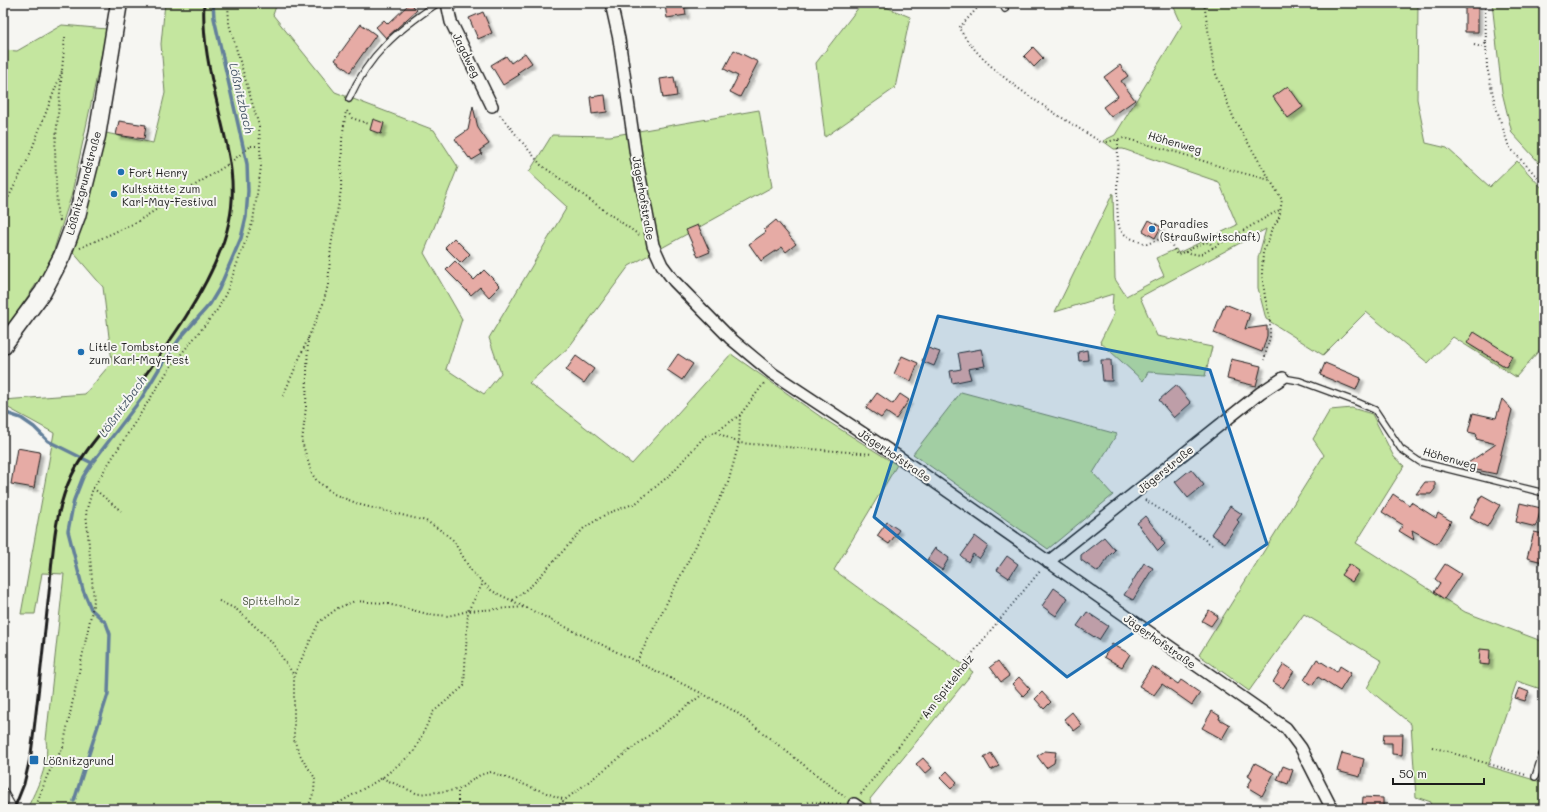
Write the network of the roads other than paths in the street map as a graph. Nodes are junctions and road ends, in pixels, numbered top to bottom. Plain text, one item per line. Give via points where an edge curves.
1 (119, 3) edge
2 (438, 3) edge
3 (447, 3) edge
4 (610, 3) edge
5 (1002, 3) edge
6 (1005, 9) dead end
7 (349, 99) road end
8 (492, 106) road end
9 (3, 346) edge
10 (1282, 378) joint
11 (1544, 493) edge
12 (1048, 562) junction
13 (1544, 755) edge
14 (1535, 777) road end
15 (3, 790) edge
16 (14, 809) edge
17 (1332, 809) edge

1 - 9 street, Lößnitzgrundstraße via 97,136 77,216 62,256 43,292
2 - 7 lane via 403,27 370,60
3 - 8 street, Jagdweg via 451,22
4 - 12 street, Jägerhofstraße via 653,245 662,265 674,281 730,338 772,373 896,455
5 - 6 lane
10 - 11 lane, Höhenweg via 1300,381 1375,410 1401,449 1420,462
10 - 12 street, Jägerstraße
12 - 17 street, Jägerhofstraße via 1286,728 1301,748
13 - 14 lane via 1542,754
15 - 16 lane

